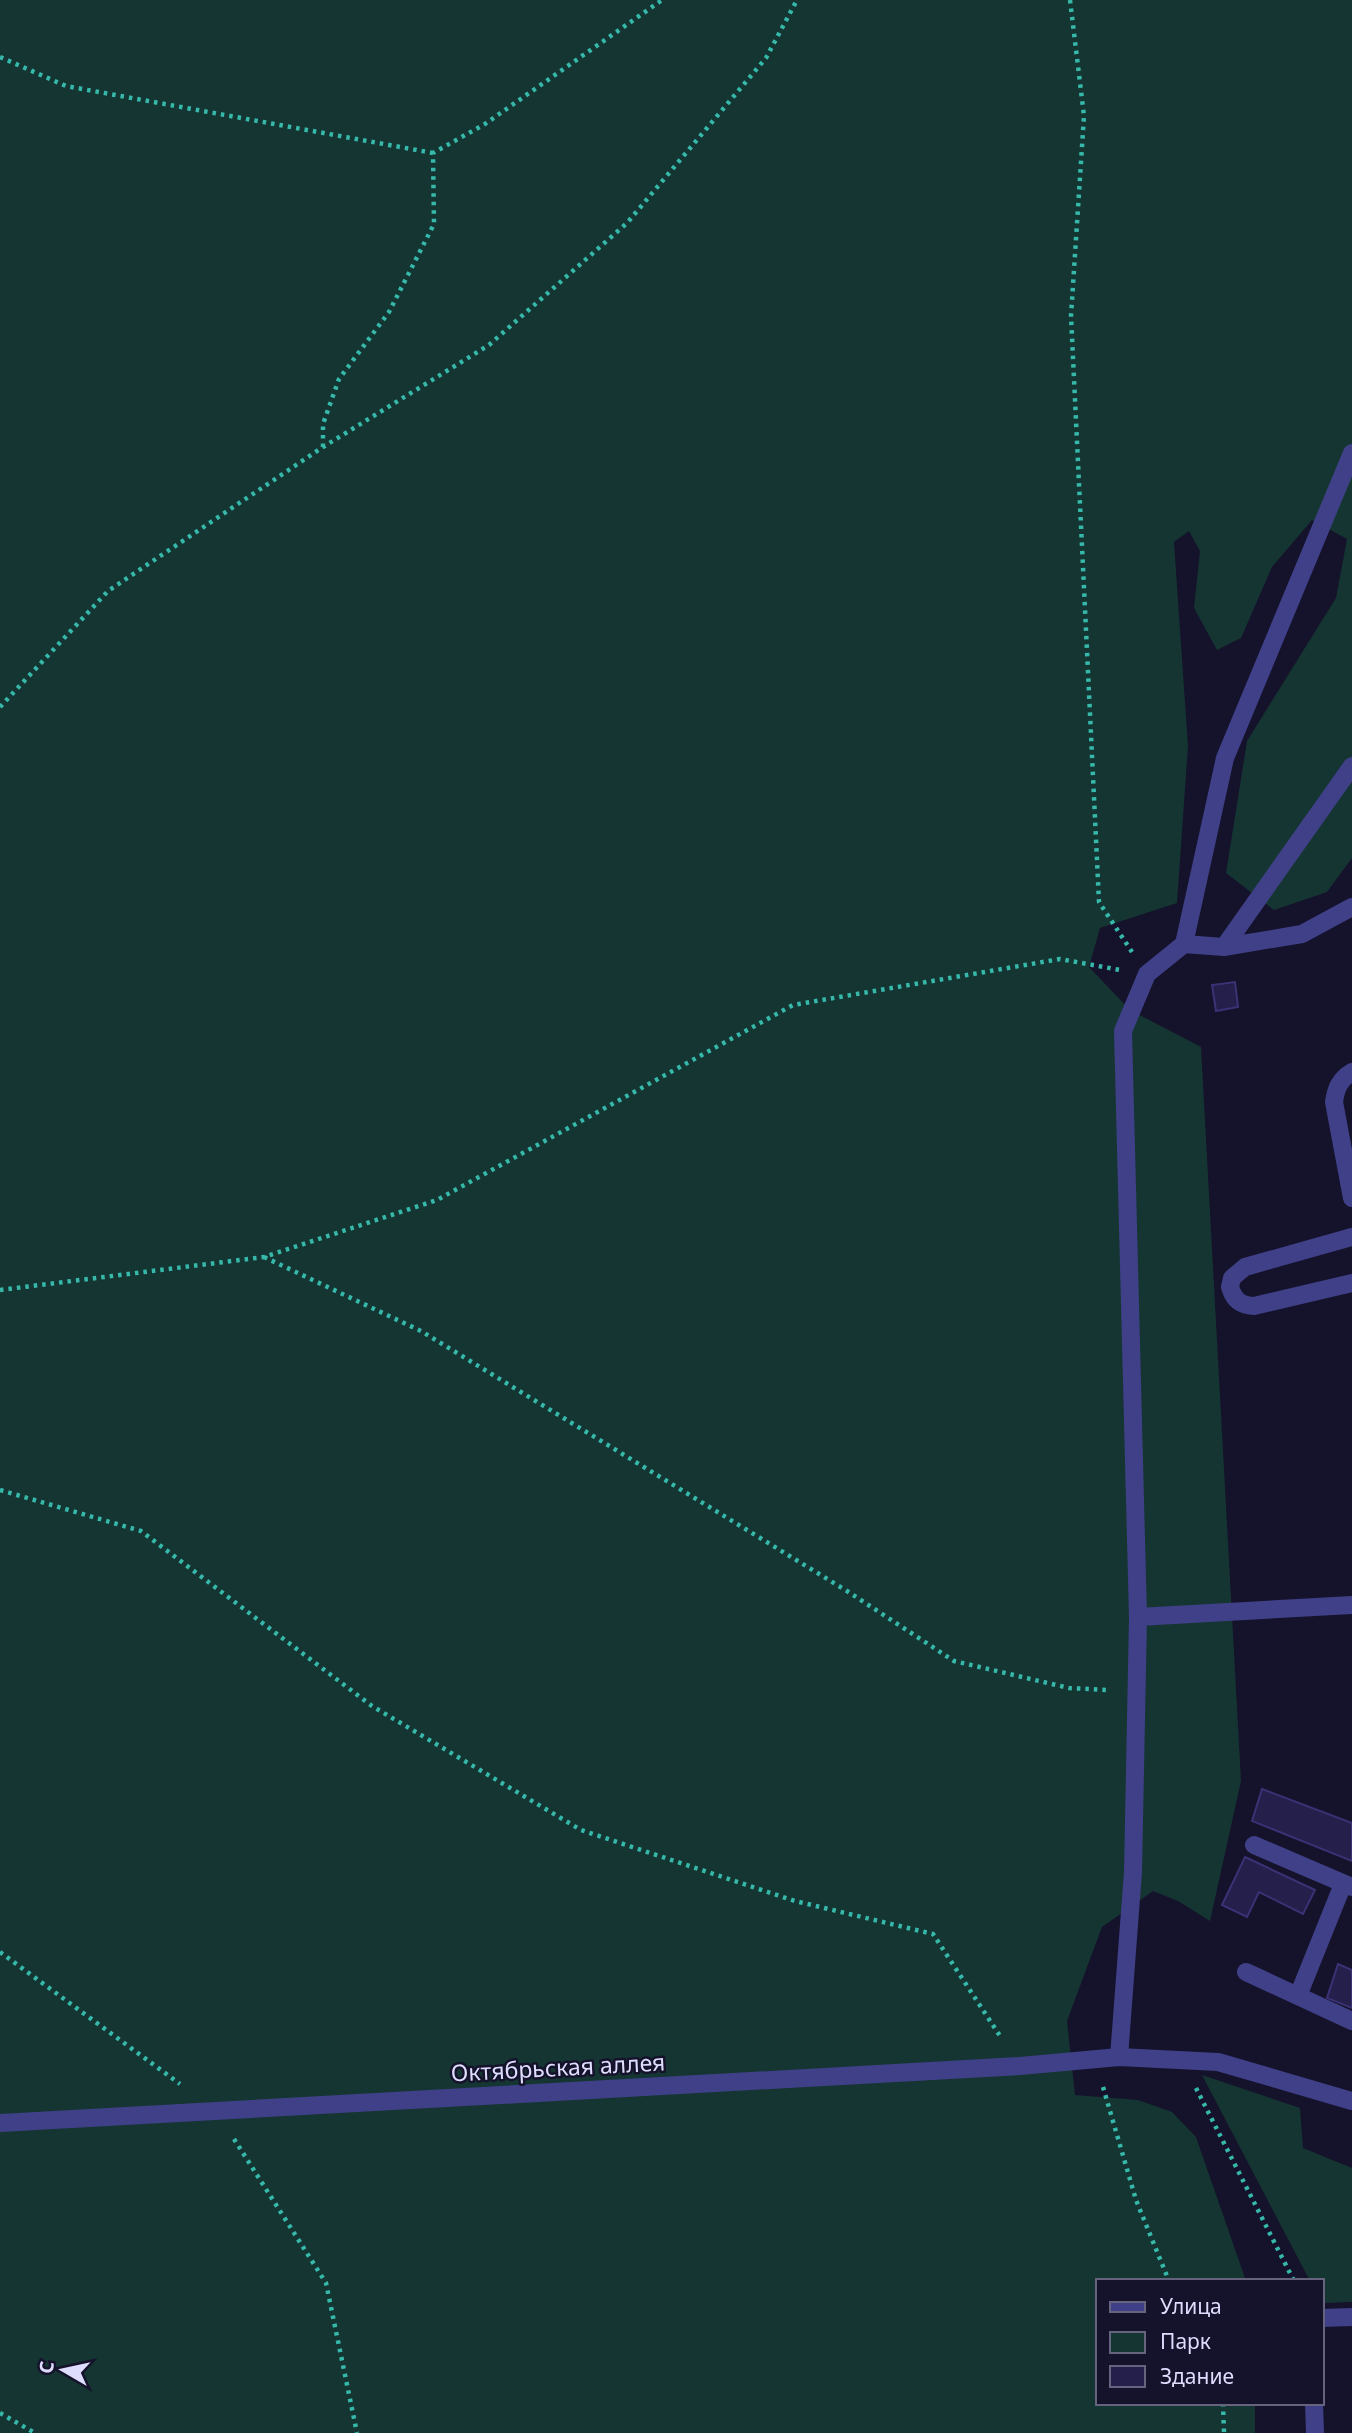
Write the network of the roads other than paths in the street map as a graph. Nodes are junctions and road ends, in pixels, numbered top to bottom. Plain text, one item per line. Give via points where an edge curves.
1 (1352, 453) edge
2 (1352, 766) edge
3 (1352, 907) edge
4 (1184, 944) junction
5 (1224, 947) junction
6 (1352, 1072) edge
7 (1352, 1198) edge
8 (1352, 1237) edge
9 (1352, 1283) edge
10 (1352, 1605) edge
11 (1139, 1618) junction
12 (1254, 1845) dead end
13 (1348, 1886) edge
14 (1246, 1972) dead end
15 (1298, 1996) junction
16 (1352, 2021) edge
17 (1119, 2057) junction
18 (1352, 2101) edge
19 (0, 2123) edge
20 (1352, 2317) edge
21 (1324, 2318) edge
22 (1314, 2405) edge
23 (1315, 2433) edge

1 - 4 street via 1225,758
2 - 5 street
3 - 5 street via 1302,934
4 - 5 street
4 - 11 street via 1147,974 1123,1031
6 - 7 street via 1341,1080 1334,1102
8 - 9 street via 1245,1267 1230,1287 1237,1301 1254,1306
10 - 11 street
11 - 17 street via 1133,1872
12 - 13 street
13 - 15 street
14 - 15 street
15 - 16 street
17 - 18 street, Октябрьская аллея via 1218,2062
17 - 19 street, Октябрьская аллея
20 - 21 street
22 - 23 street

